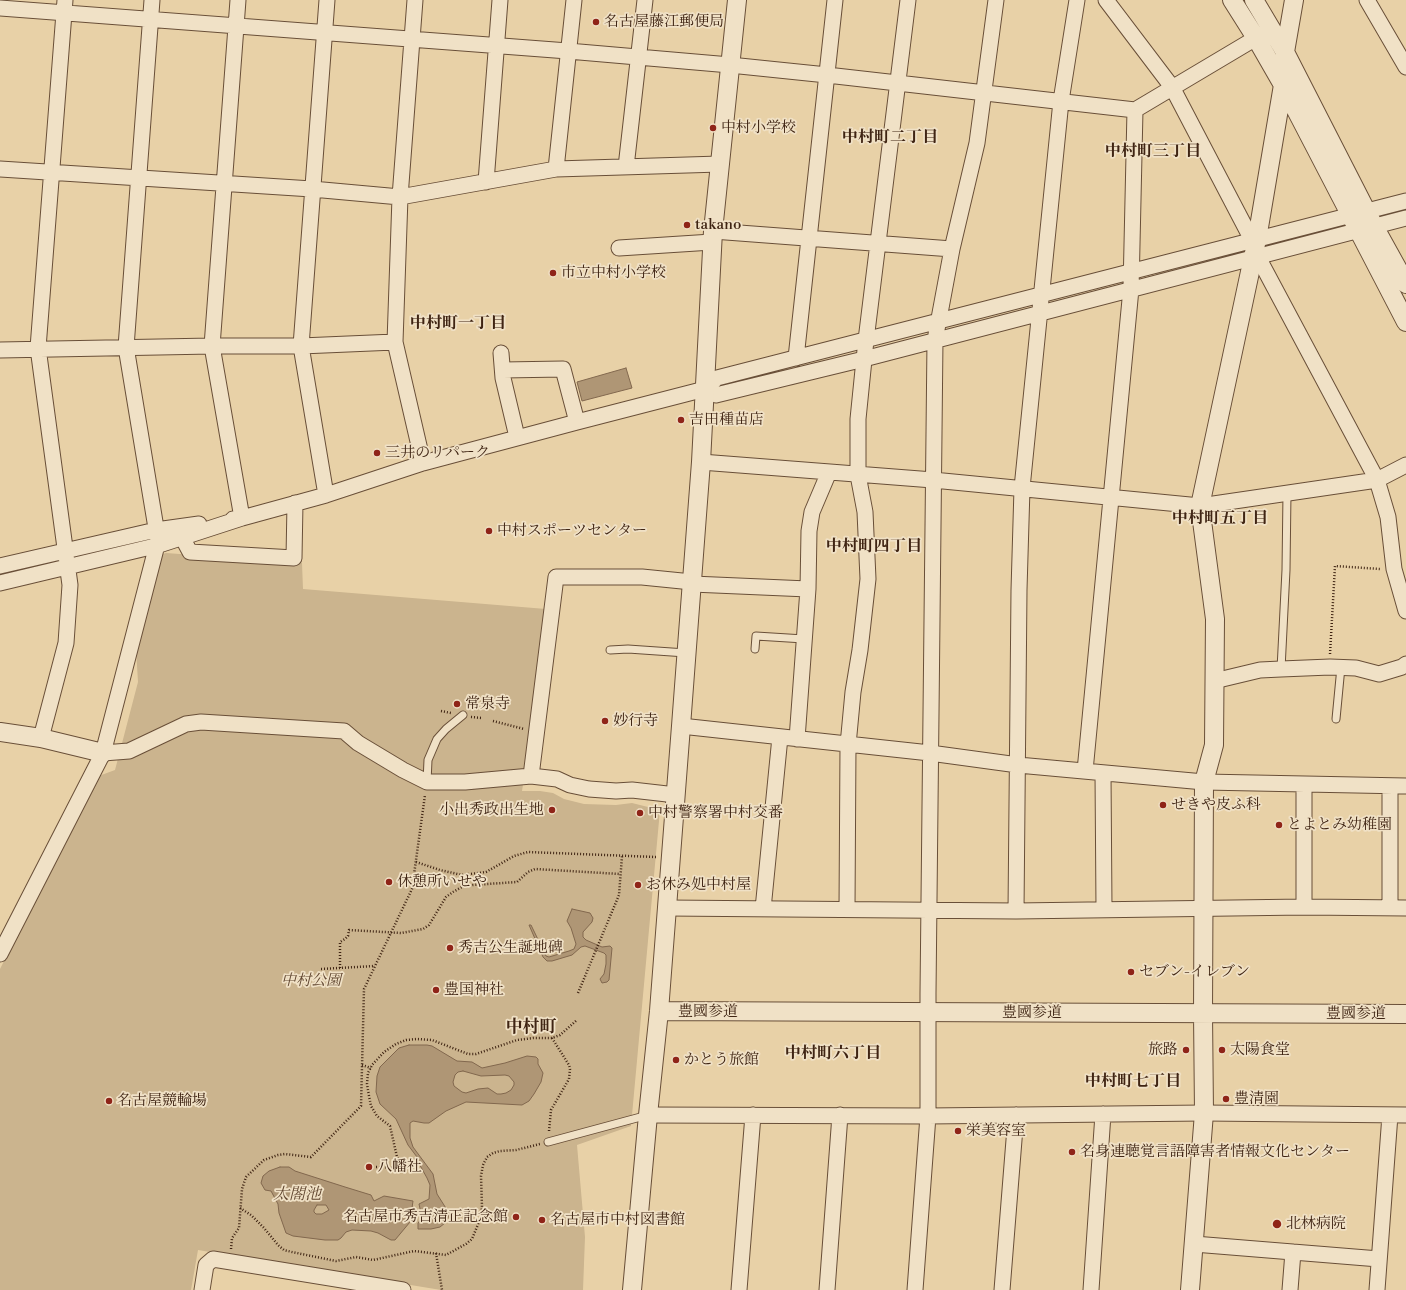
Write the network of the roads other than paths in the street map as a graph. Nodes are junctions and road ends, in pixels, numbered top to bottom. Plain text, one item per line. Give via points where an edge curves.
1 (152, 0) edge
2 (238, 0) edge
3 (327, 0) edge
4 (415, 0) edge
5 (500, 0) edge
6 (574, 0) edge
7 (645, 0) edge
8 (737, 0) edge
9 (835, 0) edge
10 (908, 0) edge
11 (996, 0) edge
12 (1076, 0) edge
13 (1106, 0) edge
14 (1232, 0) edge
15 (1254, 0) edge
16 (1294, 0) edge
17 (1367, 0) edge
18 (64, 6) edge
19 (0, 8) edge
20 (151, 19) junction
21 (236, 26) junction
22 (324, 33) junction
23 (1256, 38) junction
24 (412, 39) junction
25 (496, 46) junction
26 (568, 51) junction
27 (1285, 52) junction
28 (639, 58) junction
29 (730, 65) junction
30 (1406, 67) edge
31 (827, 75) junction
32 (898, 84) junction
33 (1283, 85) junction
34 (1172, 87) junction
35 (984, 93) junction
36 (1061, 101) junction
37 (1135, 110) junction
38 (720, 164) junction
39 (626, 167) junction
40 (0, 169) edge
41 (556, 169) junction
42 (52, 172) junction
43 (138, 178) junction
44 (486, 182) junction
45 (224, 184) junction
46 (312, 189) junction
47 (400, 197) junction
48 (1406, 201) edge
49 (1406, 218) edge
50 (1363, 221) junction
51 (713, 236) junction
52 (809, 238) junction
53 (1255, 239) junction
54 (878, 243) junction
55 (619, 248) dead end
56 (952, 249) junction
57 (1256, 258) junction
58 (1132, 272) junction
59 (1406, 284) edge
60 (1131, 289) junction
61 (1042, 295) junction
62 (1040, 314) junction
63 (937, 322) junction
64 (1406, 322) edge
65 (866, 340) junction
66 (935, 340) junction
67 (395, 342) junction
68 (212, 346) junction
69 (301, 346) junction
70 (126, 347) junction
71 (38, 348) junction
72 (0, 350) edge
73 (501, 353) dead end
74 (796, 358) junction
75 (864, 359) junction
76 (502, 370) junction
77 (705, 389) junction
78 (577, 422) junction
79 (517, 437) junction
80 (701, 462) junction
81 (423, 463) junction
82 (1406, 465) edge
83 (829, 472) junction
84 (858, 475) junction
85 (933, 480) junction
86 (1376, 480) junction
87 (1022, 488) junction
88 (1287, 493) junction
89 (326, 495) junction
90 (1111, 497) junction
91 (295, 503) junction
92 (1200, 506) junction
93 (242, 518) junction
94 (182, 537) junction
95 (157, 540) junction
96 (66, 551) junction
97 (0, 566) edge
98 (68, 567) junction
99 (0, 583) edge
100 (692, 583) junction
101 (808, 589) junction
102 (1406, 610) edge
103 (804, 639) junction
104 (755, 649) dead end
105 (610, 650) dead end
106 (686, 653) junction
107 (1406, 664) edge
108 (1335, 667) junction
109 (1281, 669) junction
110 (1214, 682) junction
111 (463, 715) dead end
112 (1336, 719) dead end
113 (681, 726) junction
114 (1, 733) edge
115 (780, 737) junction
116 (41, 738) junction
117 (798, 739) junction
118 (848, 745) junction
119 (103, 753) junction
120 (930, 753) junction
121 (1018, 764) junction
122 (1085, 771) junction
123 (1104, 773) junction
124 (531, 776) junction
125 (427, 782) junction
126 (1204, 782) junction
127 (1304, 785) junction
128 (1390, 786) junction
129 (1406, 786) edge
130 (676, 795) junction
131 (1304, 907) junction
132 (1390, 907) junction
133 (667, 908) junction
134 (1203, 908) junction
135 (1406, 908) edge
136 (763, 909) junction
137 (847, 909) junction
138 (1104, 909) junction
139 (928, 910) junction
140 (1016, 911) junction
141 (0, 954) edge
142 (659, 1012) junction
143 (928, 1012) junction
144 (1203, 1013) junction
145 (1406, 1014) edge
146 (1103, 1114) junction
147 (1204, 1114) junction
148 (648, 1115) junction
149 (753, 1115) junction
150 (1016, 1115) junction
151 (1390, 1115) junction
152 (1406, 1115) edge
153 (840, 1116) junction
154 (928, 1116) junction
155 (548, 1142) road end
156 (1194, 1244) junction
157 (1293, 1252) junction
158 (1379, 1259) junction
159 (333, 1284) edge
160 (202, 1290) edge
161 (403, 1290) edge
162 (632, 1290) edge
163 (739, 1290) edge
164 (827, 1290) edge
165 (915, 1290) edge
166 (1002, 1290) edge
167 (1091, 1290) edge
168 (1190, 1290) edge
169 (1290, 1290) edge
170 (1377, 1290) edge

1 - 20 street
2 - 21 street
3 - 22 street
4 - 24 street
5 - 25 street
6 - 26 street
7 - 28 street
8 - 29 street
9 - 31 street
10 - 32 street
11 - 35 street
12 - 36 street
13 - 34 street
14 - 23 street
15 - 27 street
16 - 27 street
17 - 30 street
18 - 19 street
18 - 20 street
18 - 42 street
20 - 21 street
20 - 43 street
21 - 22 street
21 - 45 street
22 - 24 street
22 - 46 street
23 - 33 street
23 - 34 street
24 - 25 street
24 - 47 street
25 - 26 street
25 - 44 street
26 - 28 street
26 - 41 street
27 - 33 street
27 - 50 street
28 - 29 street
28 - 39 street
29 - 31 street
29 - 38 street
31 - 32 street
31 - 52 street
32 - 35 street
32 - 54 street
33 - 50 street
33 - 53 street
34 - 37 street
34 - 53 street
35 - 36 street
35 - 56 street via 977,143
36 - 37 street
36 - 61 street
37 - 58 street
38 - 39 street
38 - 51 street
39 - 41 street
40 - 42 street
41 - 44 street
42 - 43 street
42 - 71 street
43 - 45 street
43 - 70 street
44 - 47 street
45 - 46 street
45 - 68 street
46 - 47 street
46 - 69 street
47 - 67 street
48 - 50 street
49 - 50 street
50 - 53 street
50 - 57 street
50 - 59 street
50 - 64 street
51 - 52 street
51 - 55 street
51 - 77 street
52 - 54 street
52 - 74 street
53 - 57 street
53 - 58 street
54 - 56 street
54 - 65 street
56 - 63 street
57 - 60 street
57 - 86 street
57 - 92 street
58 - 60 street
58 - 61 street
60 - 62 street
60 - 90 street
61 - 62 street
61 - 63 street
62 - 66 street
62 - 87 street
63 - 65 street
63 - 66 street
65 - 74 street
65 - 75 street
66 - 75 street
66 - 85 street
67 - 69 street
67 - 81 street
68 - 69 street
68 - 70 street
68 - 93 street
69 - 89 street
70 - 71 street
70 - 95 street
71 - 72 street
71 - 96 street
73 - 76 street
74 - 77 street via 717,378
75 - 77 street via 716,395
75 - 84 street via 858,419
76 - 78 street via 563,369
76 - 79 street
77 - 78 street
77 - 80 street
78 - 79 street
79 - 81 street
80 - 83 street
80 - 100 street
81 - 89 street
82 - 86 street
83 - 84 street
83 - 101 street via 812,512 809,531
84 - 85 street
84 - 118 street via 865,512 868,580
85 - 87 street
85 - 120 street
86 - 88 street
86 - 102 street via 1388,517 1394,569
87 - 90 street
87 - 121 street
88 - 92 street
88 - 109 lane
89 - 91 street
90 - 92 street
90 - 122 street
91 - 93 street
91 - 94 street via 294,558 190,552
92 - 110 street via 1215,619
93 - 94 street
93 - 95 street
94 - 95 street
95 - 96 street
95 - 98 street
95 - 119 street
96 - 97 street
96 - 98 street
98 - 99 street
98 - 116 street via 70,586 66,643
100 - 101 street
100 - 106 street
100 - 124 street via 642,577 556,577
101 - 103 street
103 - 104 lane via 756,636
103 - 117 street
105 - 106 lane
106 - 113 street
107 - 108 street via 1379,674 1356,668
108 - 109 street
108 - 112 lane
109 - 110 street via 1260,670
110 - 126 street via 1214,744
111 - 125 lane via 437,739 428,760
113 - 115 street
113 - 130 street
114 - 116 street
115 - 117 street
115 - 136 street
116 - 119 street
117 - 118 street
118 - 120 street
118 - 137 street
119 - 125 street via 129,751 186,724 201,722 344,731 358,743
119 - 141 street
120 - 121 street
120 - 139 street
121 - 122 street
121 - 140 street
122 - 123 street
123 - 126 street
123 - 138 street
124 - 125 street via 465,782
124 - 130 street via 557,779 589,789
126 - 127 street
126 - 134 street
127 - 128 street
127 - 131 street
128 - 129 street
128 - 132 street
130 - 133 street
131 - 132 street
131 - 134 street
132 - 135 street
133 - 136 street
133 - 142 street
134 - 138 street
134 - 144 street
136 - 137 street
137 - 139 street
138 - 140 street
139 - 140 street
139 - 143 street
142 - 143 street, 豊國参道
142 - 148 street
143 - 144 street, 豊國参道
143 - 154 street
144 - 145 street, 豊國参道
144 - 147 street
146 - 147 street
146 - 150 street
146 - 167 street
147 - 151 street
147 - 156 street
148 - 149 street
148 - 155 lane
148 - 162 street
149 - 153 street
149 - 163 street
150 - 154 street
150 - 166 street
151 - 152 street
151 - 158 street
153 - 154 street
153 - 164 street
154 - 165 street
156 - 157 street
156 - 168 street
157 - 158 street
157 - 169 street
158 - 170 street
159 - 160 street via 214,1259 206,1265
159 - 161 street

